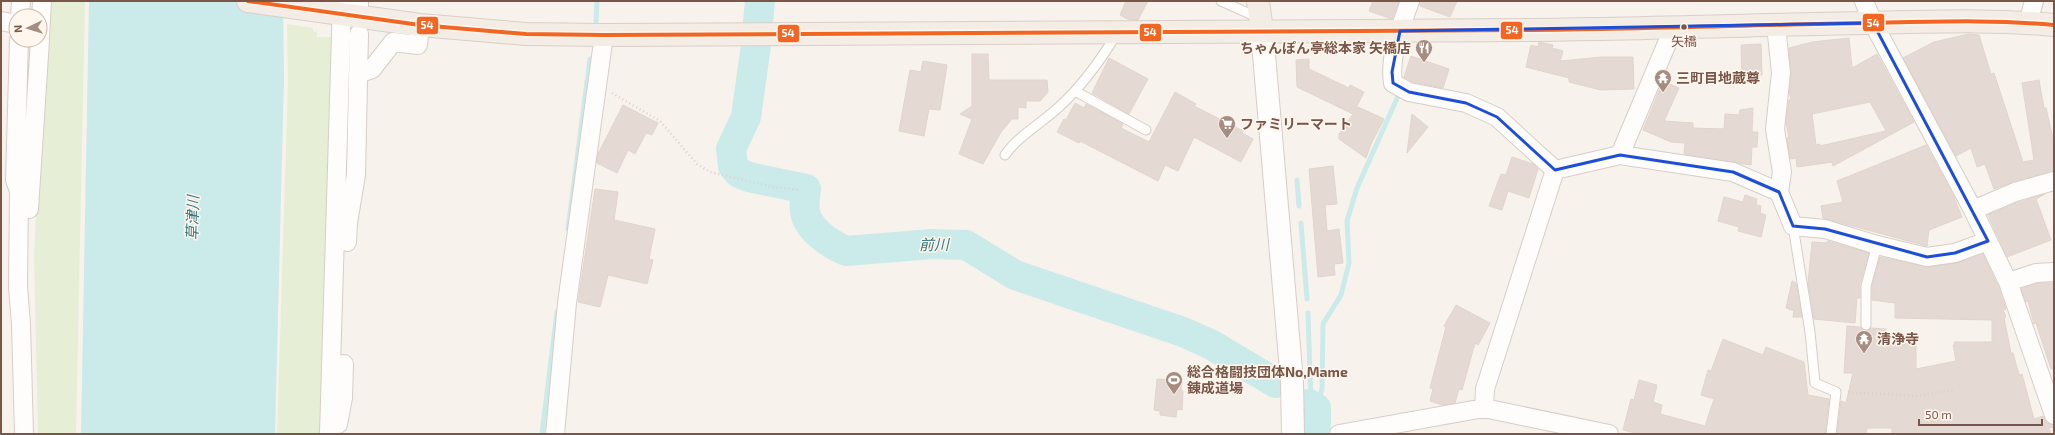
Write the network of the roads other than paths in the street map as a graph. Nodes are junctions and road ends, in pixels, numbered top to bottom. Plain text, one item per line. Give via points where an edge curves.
1 (248, 1) edge
2 (1221, 1) edge
3 (1410, 1) edge
4 (1864, 1) edge
5 (2034, 1) edge
6 (351, 6) edge
7 (1260, 17) edge
8 (2028, 22) junction
9 (1873, 23) junction
10 (420, 25) junction
11 (1776, 25) junction
12 (2054, 25) edge
13 (1673, 29) junction
14 (1400, 31) junction
15 (1118, 32) junction
16 (359, 34) dead end
17 (604, 35) junction
18 (19, 48) edge
19 (31, 48) edge
20 (39, 48) edge
21 (358, 74) junction
22 (1075, 91) junction
23 (1146, 130) dead end
24 (1005, 155) dead end
25 (1620, 155) junction
26 (1555, 170) junction
27 (2054, 182) edge
28 (1779, 192) junction
29 (22, 194) junction
30 (1973, 210) junction
31 (1794, 226) junction
32 (1988, 241) junction
33 (1877, 245) junction
34 (2054, 272) edge
35 (2008, 282) junction
36 (18, 287) junction
37 (1866, 325) dead end
38 (1484, 408) junction
39 (2054, 415) edge
40 (1293, 425) edge
41 (335, 429) edge
42 (14, 434) edge
43 (24, 434) edge
44 (34, 434) edge
45 (555, 434) edge
46 (1339, 434) edge
47 (1609, 434) edge
48 (1831, 434) edge

1 - 6 main road via 320,12
2 - 7 lane
3 - 14 street
4 - 9 street
5 - 8 street
6 - 10 main road
6 - 41 street
7 - 14 main road
7 - 15 main road
7 - 40 street via 1292,382
8 - 9 main road
8 - 12 main road
9 - 11 main road
9 - 30 street
10 - 17 main road via 526,34
10 - 21 street via 418,45 392,42 372,69
11 - 13 main road
11 - 28 street via 1781,73 1775,129 1782,172
13 - 14 main road
13 - 25 street
14 - 26 street via 1392,72 1393,82 1409,92 1466,103 1497,117
15 - 17 main road
15 - 22 lane
16 - 21 street
17 - 45 street via 567,303
18 - 29 street via 15,180
19 - 29 street
20 - 29 street
21 - 41 street via 356,175 348,223 344,398
22 - 23 lane
22 - 24 lane via 1040,124 1018,139
25 - 26 street
25 - 28 street via 1733,172
26 - 38 street via 1485,389
27 - 30 street via 2015,192
28 - 31 street
29 - 36 street
29 - 44 street via 28,228 28,298
30 - 32 street
31 - 33 street via 1825,229
31 - 48 lane via 1815,383 1836,392
32 - 33 street via 1940,256 1918,255
32 - 35 street
33 - 37 lane via 1866,286
34 - 35 street via 2036,273
35 - 39 street
36 - 42 street via 13,326
36 - 43 street
38 - 46 street
38 - 47 street

